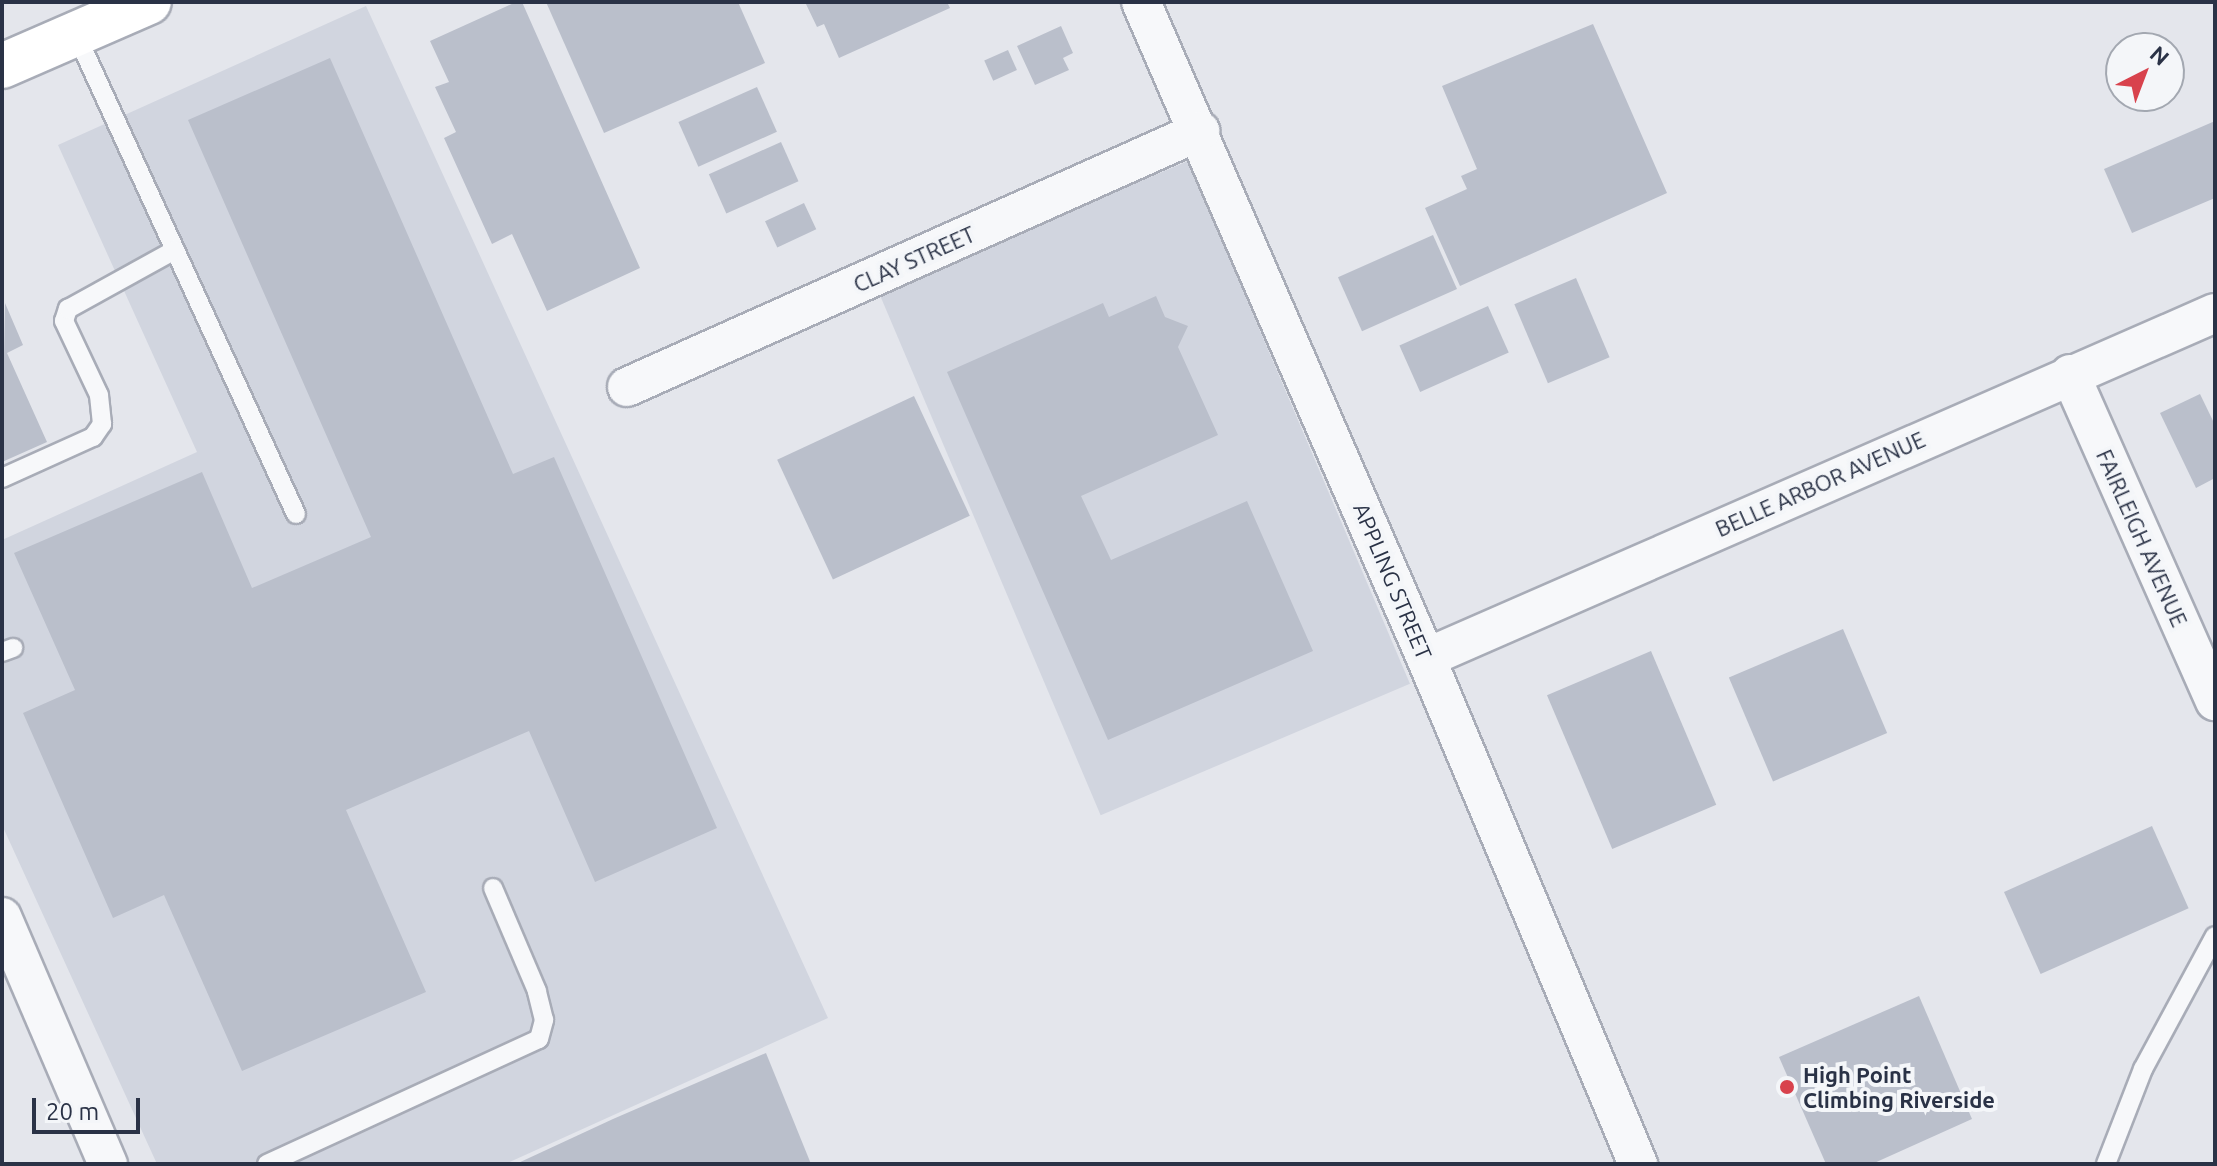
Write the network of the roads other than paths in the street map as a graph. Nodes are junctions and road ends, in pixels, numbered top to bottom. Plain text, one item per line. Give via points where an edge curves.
1 (149, 2) edge
2 (1141, 2) edge
3 (76, 34) junction
4 (2, 66) edge
5 (1200, 131) junction
6 (175, 250) junction
7 (2215, 313) edge
8 (2070, 374) junction
9 (627, 387) dead end
10 (2, 478) edge
11 (296, 514) dead end
12 (1426, 658) junction
13 (2215, 701) edge
14 (493, 888) dead end
15 (2, 917) edge
16 (2215, 936) edge
17 (108, 1164) edge
18 (267, 1164) edge
19 (1638, 1164) edge
20 (2106, 1164) edge

1 - 3 main road
2 - 5 street, APPLING STREET
3 - 4 main road
3 - 6 lane
5 - 9 street, CLAY STREET
5 - 12 street, APPLING STREET
6 - 10 lane via 68,309 64,321 104,412 93,437
6 - 11 lane
7 - 8 street, BELLE ARBOR AVENUE
8 - 12 street, BELLE ARBOR AVENUE
8 - 13 street, FAIRLEIGH AVENUE
12 - 19 street, APPLING STREET
14 - 18 lane via 537,991 544,1020 539,1039
15 - 17 street
16 - 20 lane via 2143,1069

